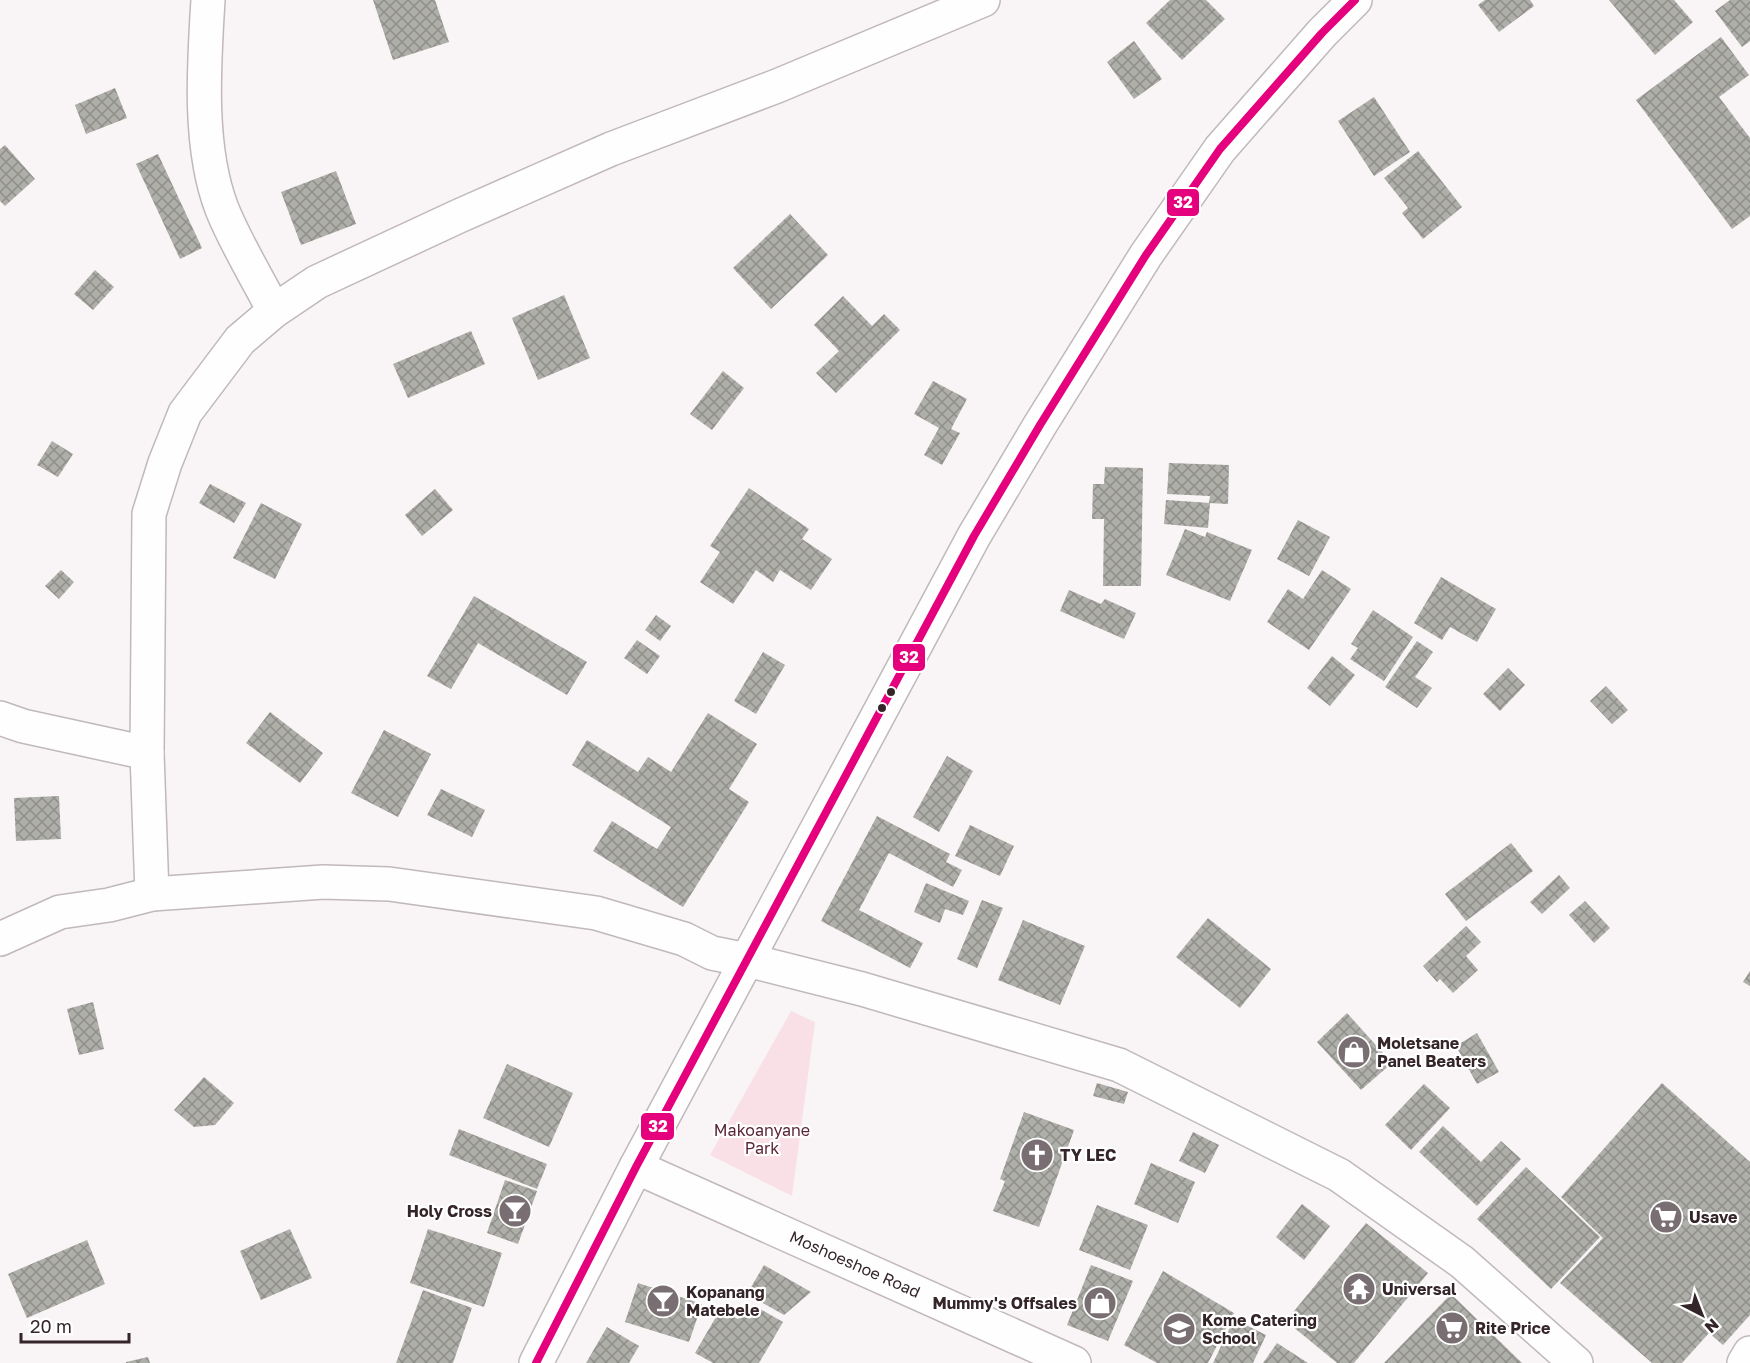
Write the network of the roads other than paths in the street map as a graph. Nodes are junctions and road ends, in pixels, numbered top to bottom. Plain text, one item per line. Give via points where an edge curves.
1 (208, 0) edge
2 (983, 0) edge
3 (1355, 0) edge
4 (274, 311) junction
5 (0, 718) edge
6 (147, 753) junction
7 (152, 894) junction
8 (0, 939) edge
9 (747, 960) junction
10 (636, 1167) junction
11 (1750, 1353) edge
12 (536, 1363) edge
13 (1074, 1363) edge
14 (1576, 1363) edge
15 (1744, 1363) edge

1 - 4 main road via 204,65 210,164 222,208
2 - 4 main road via 777,86 611,148 317,282
3 - 9 main road via 1220,149 1146,255 974,536
4 - 6 main road via 240,340 185,413 149,514
5 - 6 main road
6 - 7 main road
7 - 8 main road via 60,912
7 - 9 main road via 323,882 389,884 596,913 684,939 712,953
9 - 10 main road
9 - 14 main road via 862,989 1119,1065 1339,1175 1462,1262
10 - 12 main road
10 - 13 main road, Moshoeshoe Road
11 - 15 main road

